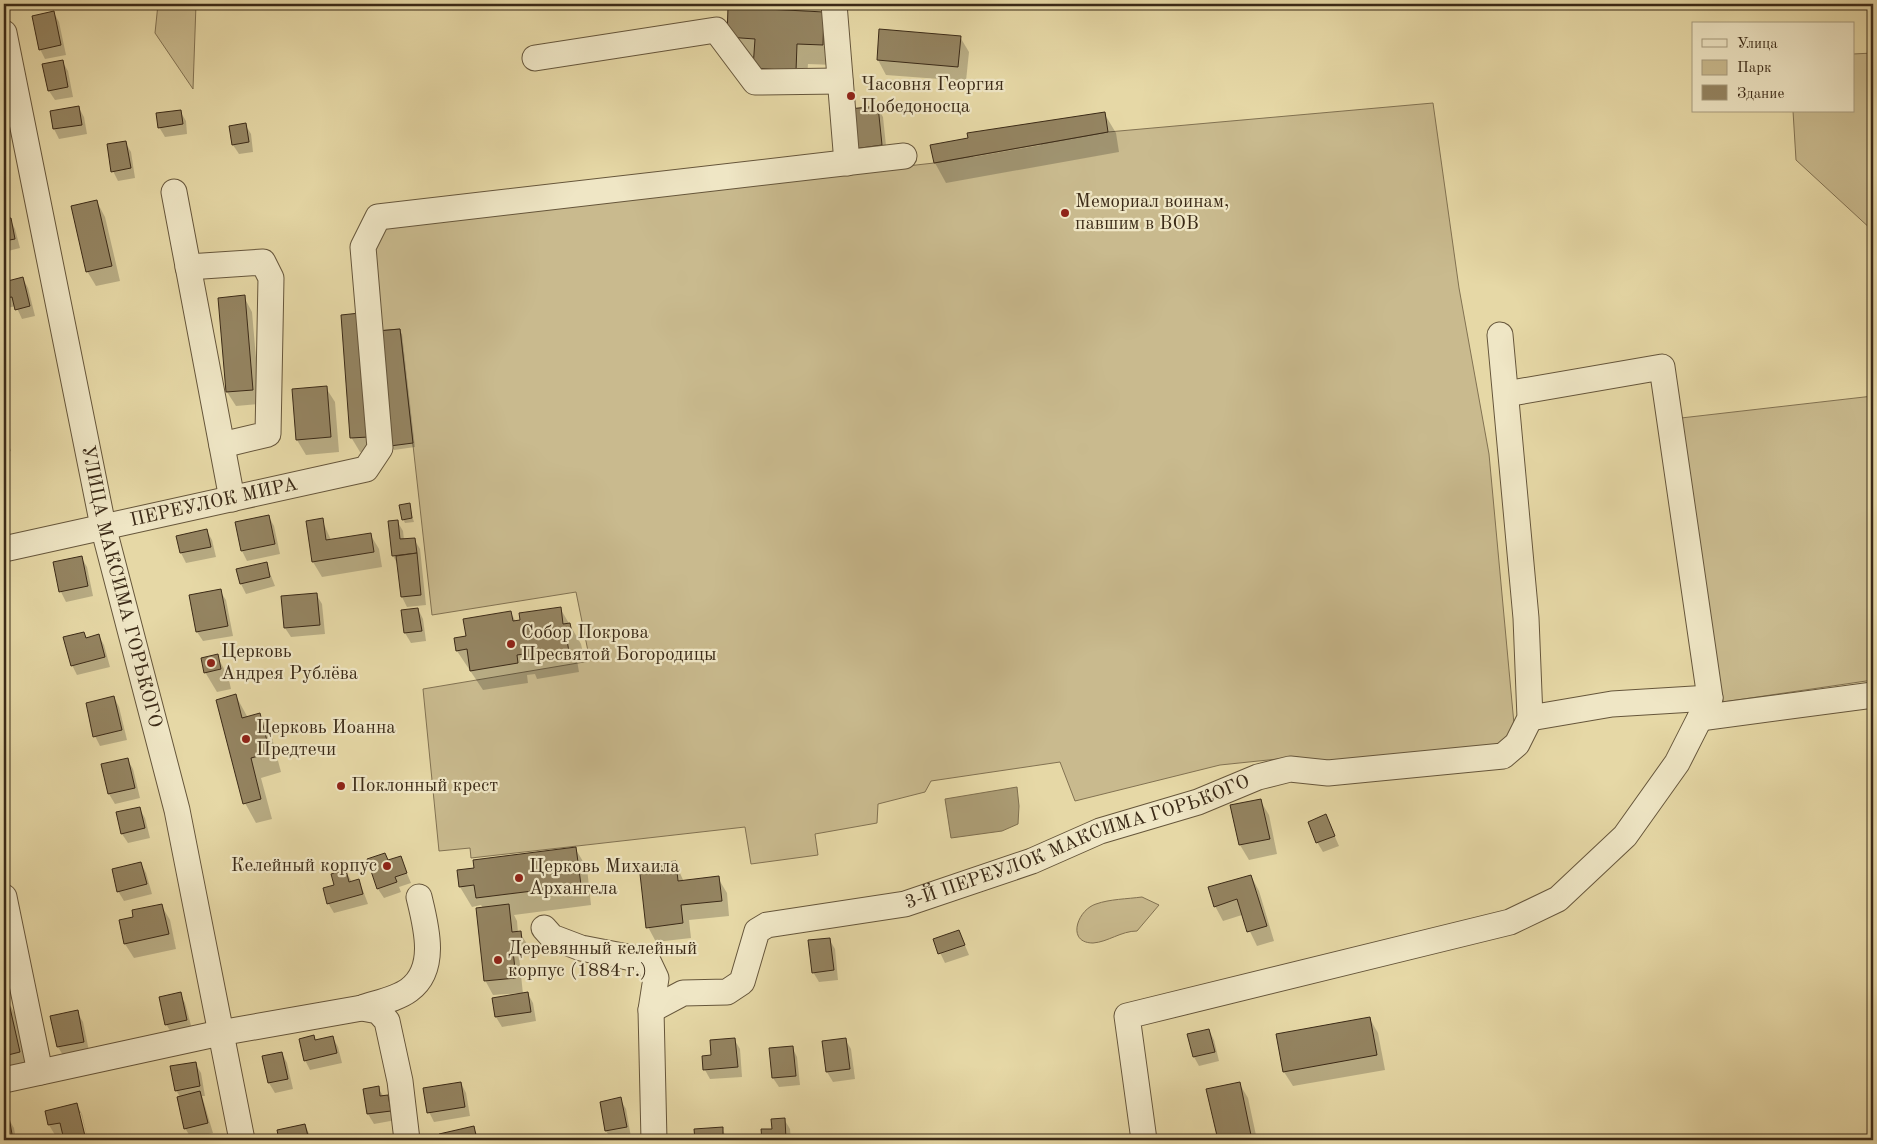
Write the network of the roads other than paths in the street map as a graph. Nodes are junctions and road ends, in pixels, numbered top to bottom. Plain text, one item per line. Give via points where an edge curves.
1 (834, 4) edge
2 (4, 33) edge
3 (535, 58) dead end
4 (840, 81) junction
5 (904, 156) dead end
6 (847, 163) junction
7 (174, 192) dead end
8 (188, 267) junction
9 (1500, 335) dead end
10 (1506, 394) junction
11 (222, 445) junction
12 (232, 499) junction
13 (103, 526) junction
14 (4, 549) edge
15 (1873, 695) edge
16 (1705, 708) junction
17 (1530, 718) junction
18 (4, 897) edge
19 (419, 897) dead end
20 (544, 928) dead end
21 (362, 1008) junction
22 (651, 1010) junction
23 (220, 1033) junction
24 (40, 1072) junction
25 (4, 1080) edge
26 (242, 1140) edge
27 (407, 1140) edge
28 (654, 1140) edge
29 (1144, 1140) edge

1 - 4 street
2 - 13 street, УЛИЦА МАКСИМА ГОРЬКОГО
3 - 4 street via 716,30 754,82
4 - 6 street
5 - 6 street
6 - 12 street, ПЕРЕУЛОК МИРА via 378,217 363,247 380,448 366,469
7 - 8 street
8 - 11 street
8 - 11 street via 263,262 271,278 268,434
9 - 10 street
10 - 16 street via 1662,367
10 - 17 street via 1526,618
11 - 12 street
12 - 13 street, ПЕРЕУЛОК МИРА
13 - 14 street, ПЕРЕУЛОК МИРА
13 - 23 street, УЛИЦА МАКСИМА ГОРЬКОГО via 177,810
15 - 16 street
16 - 17 street via 1612,704
16 - 29 street via 1677,763 1625,836 1558,899 1510,922 1127,1016
17 - 22 street, 3-Й ПЕРЕУЛОК МАКСИМА ГОРЬКОГО via 1517,744 1503,756 1328,773 1290,769 1198,802 1100,831 1032,861 904,904 767,925 757,931 742,982 727,992 683,993
18 - 24 street
19 - 21 street via 427,929 422,977 408,991
20 - 22 street via 552,937 581,948 648,961 656,978
21 - 23 street
21 - 27 street via 378,1011 387,1021 400,1081
22 - 28 street
23 - 24 street
23 - 26 street, УЛИЦА МАКСИМА ГОРЬКОГО
24 - 25 street

